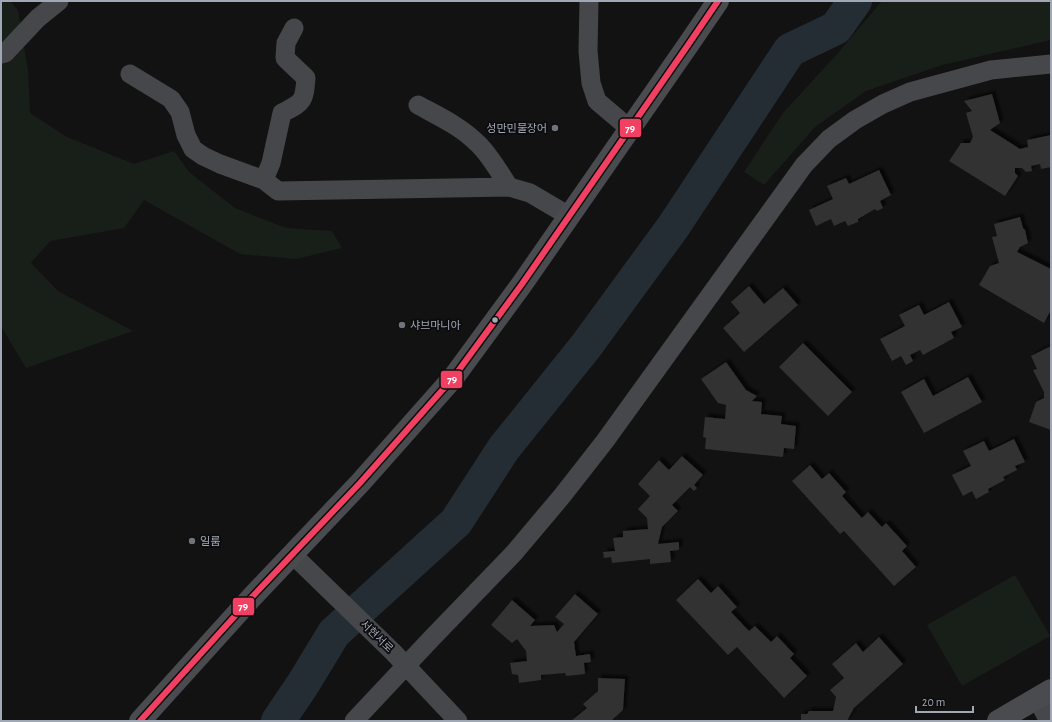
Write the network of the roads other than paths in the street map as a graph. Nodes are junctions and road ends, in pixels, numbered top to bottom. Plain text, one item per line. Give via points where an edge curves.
1 (59, 1) edge
2 (589, 1) edge
3 (718, 1) edge
4 (294, 28) dead end
5 (3, 54) edge
6 (1051, 64) edge
7 (130, 74) dead end
8 (418, 105) dead end
9 (630, 129) junction
10 (264, 180) junction
11 (509, 187) junction
12 (569, 216) junction
13 (292, 554) junction
14 (406, 665) junction
15 (1044, 694) edge
16 (140, 721) edge
17 (354, 721) edge
18 (458, 721) edge
19 (998, 721) edge
20 (1049, 721) edge

1 - 5 street via 38,18
2 - 9 street via 588,51 591,83 597,101
3 - 9 street
4 - 10 street via 286,43 285,58 306,78 305,96 299,104 282,113 271,163
6 - 14 street via 991,70 910,92 860,117 829,139 804,165 605,441 562,496 514,553
7 - 10 street via 171,99 180,112 193,149 220,164
8 - 11 street via 477,142
9 - 12 street
10 - 11 street via 278,191
11 - 12 street via 530,193
12 - 13 street via 453,378 360,483
13 - 14 street, 서현서로
13 - 16 street
14 - 17 street
14 - 18 street, 서현서로
15 - 19 street
15 - 20 street

